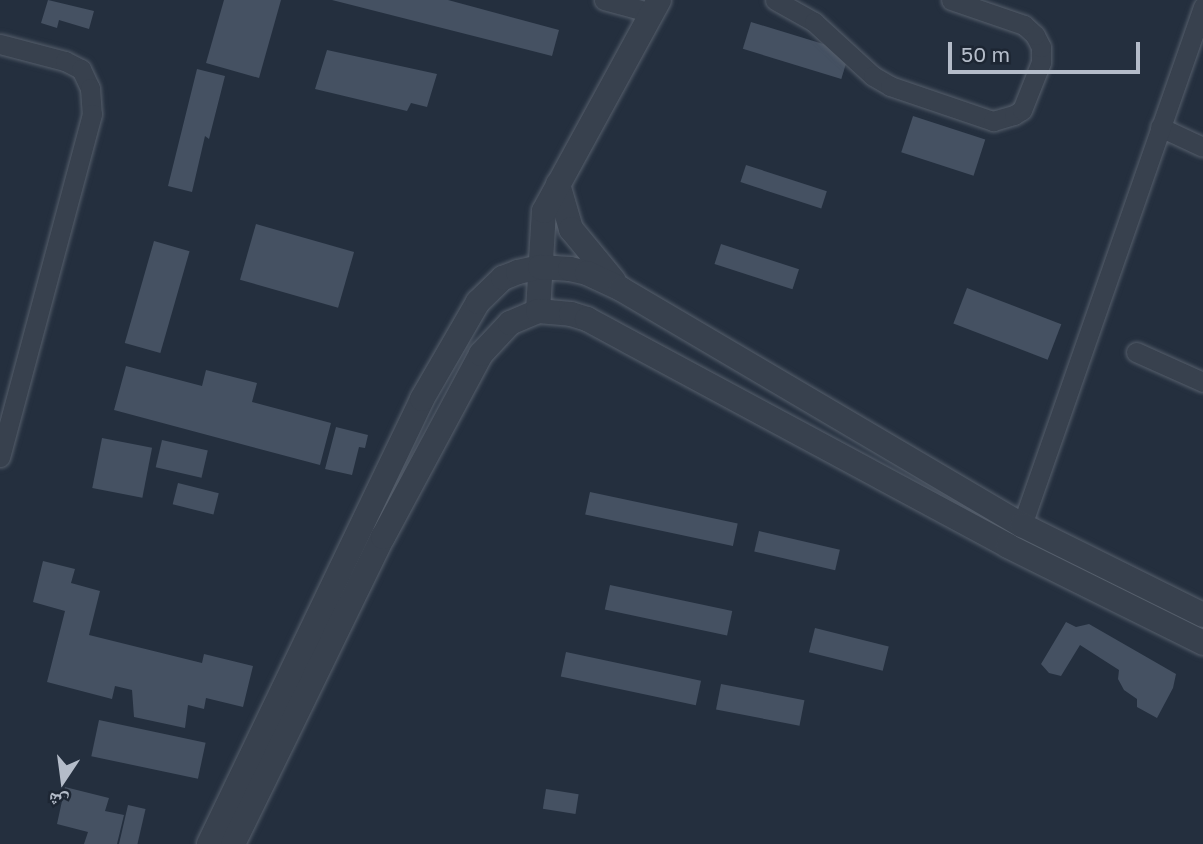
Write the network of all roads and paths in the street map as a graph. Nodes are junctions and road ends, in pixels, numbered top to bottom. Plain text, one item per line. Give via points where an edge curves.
1 (604, 0) edge
2 (775, 0) edge
3 (951, 0) edge
4 (623, 3) edge
5 (656, 7) edge
6 (1203, 8) edge
7 (0, 44) edge
8 (1160, 127) junction
9 (1203, 147) edge
10 (558, 184) junction
11 (540, 267) junction
12 (621, 289) junction
13 (538, 311) junction
14 (1136, 352) dead end
15 (1203, 382) edge
16 (0, 457) edge
17 (1022, 525) junction
18 (1203, 615) edge
19 (1203, 643) edge
20 (303, 676) junction
21 (209, 844) edge
22 (233, 844) edge

1 - 4 street
2 - 3 street via 814,22 890,86 993,121 1014,116 1022,110 1041,62 1035,35 1024,25
4 - 5 street
5 - 10 street
6 - 8 street
7 - 16 street via 81,69 90,88 92,114
8 - 9 street
8 - 17 street
10 - 11 street via 544,211
10 - 12 street via 570,229
11 - 12 street via 587,273
11 - 13 street
11 - 20 street via 503,278 459,332 422,399
12 - 17 street
13 - 19 street via 587,319 985,534
13 - 20 street via 510,323 481,354
14 - 15 street
17 - 18 street
20 - 21 street
20 - 22 street

